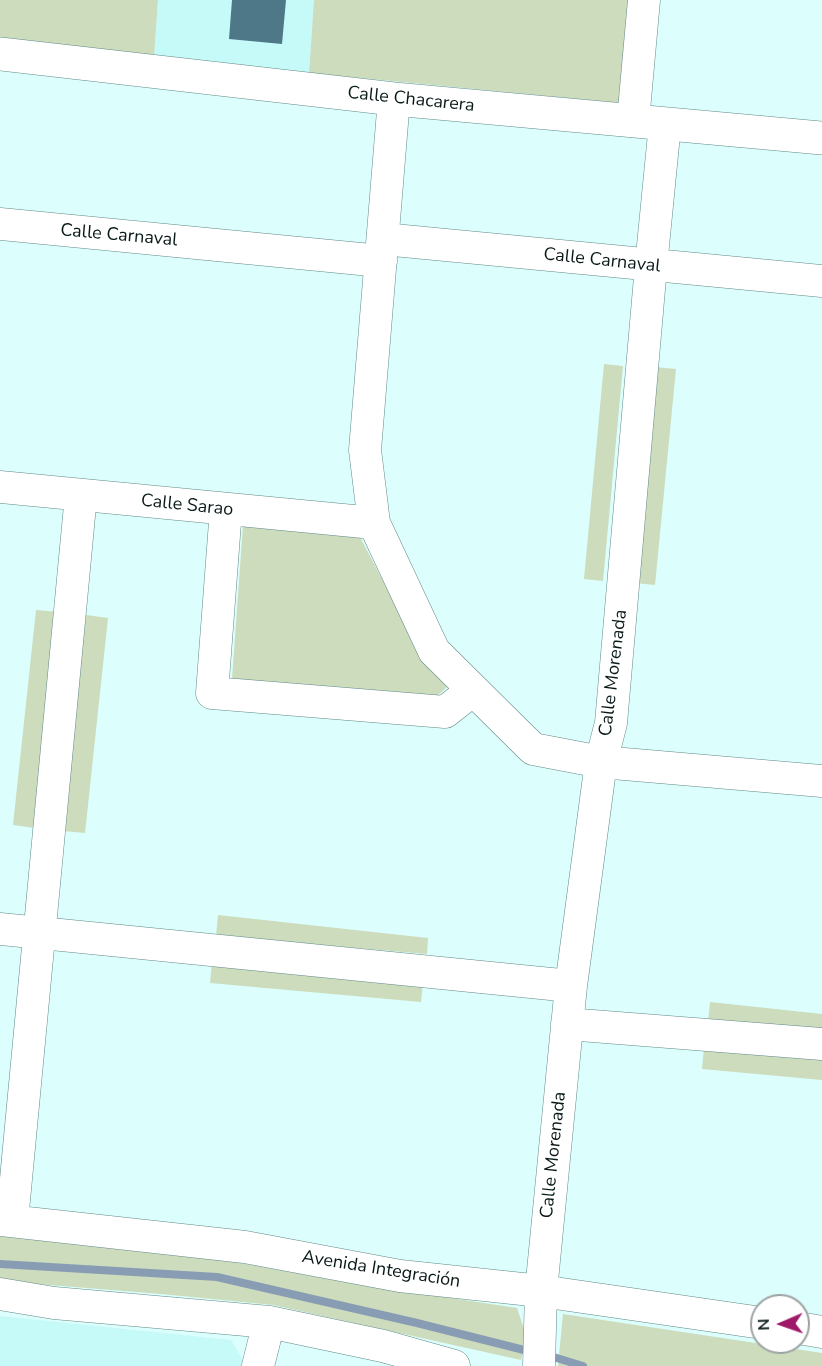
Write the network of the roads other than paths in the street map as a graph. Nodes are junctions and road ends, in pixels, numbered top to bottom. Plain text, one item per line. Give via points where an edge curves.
1 (644, 0) edge
2 (0, 54) edge
3 (394, 99) junction
4 (633, 121) junction
5 (666, 124) junction
6 (822, 138) edge
7 (0, 224) edge
8 (382, 250) junction
9 (651, 266) junction
10 (822, 281) edge
11 (0, 487) edge
12 (81, 495) junction
13 (226, 509) junction
14 (374, 523) junction
15 (473, 690) junction
16 (601, 762) junction
17 (822, 781) edge
18 (0, 930) edge
19 (40, 933) junction
20 (571, 986) junction
21 (567, 1024) junction
22 (822, 1044) edge
23 (6, 1220) edge
24 (541, 1291) junction
25 (0, 1294) edge
26 (750, 1321) edge
27 (269, 1322) junction
28 (258, 1366) edge
29 (454, 1366) edge
30 (539, 1366) edge

1 - 4 street
2 - 3 main road, Calle Chacarera
3 - 4 main road, Calle Chacarera
3 - 8 street
4 - 5 main road, Calle Chacarera
5 - 6 main road, Calle Chacarera
5 - 9 street, Calle Morenada
7 - 8 street, Calle Carnaval
8 - 9 street, Calle Carnaval
8 - 14 street via 365,450
9 - 10 street, Calle Carnaval
9 - 16 street, Calle Morenada via 611,723
11 - 12 street, Calle Sarao
12 - 13 street, Calle Sarao
12 - 19 street
13 - 14 street, Calle Sarao
13 - 15 street via 212,693 445,712
14 - 15 street via 434,651
15 - 16 street via 533,750
16 - 17 street
16 - 20 street, Calle Morenada
18 - 19 street
19 - 20 street
19 - 23 street
20 - 21 street, Calle Morenada
21 - 22 street
21 - 24 street, Calle Morenada
23 - 24 street, Avenida Integración via 245,1247 400,1276
24 - 26 street, Avenida Integración
24 - 30 street, Calle Morenada
25 - 27 street via 54,1303
27 - 28 street
27 - 29 street

